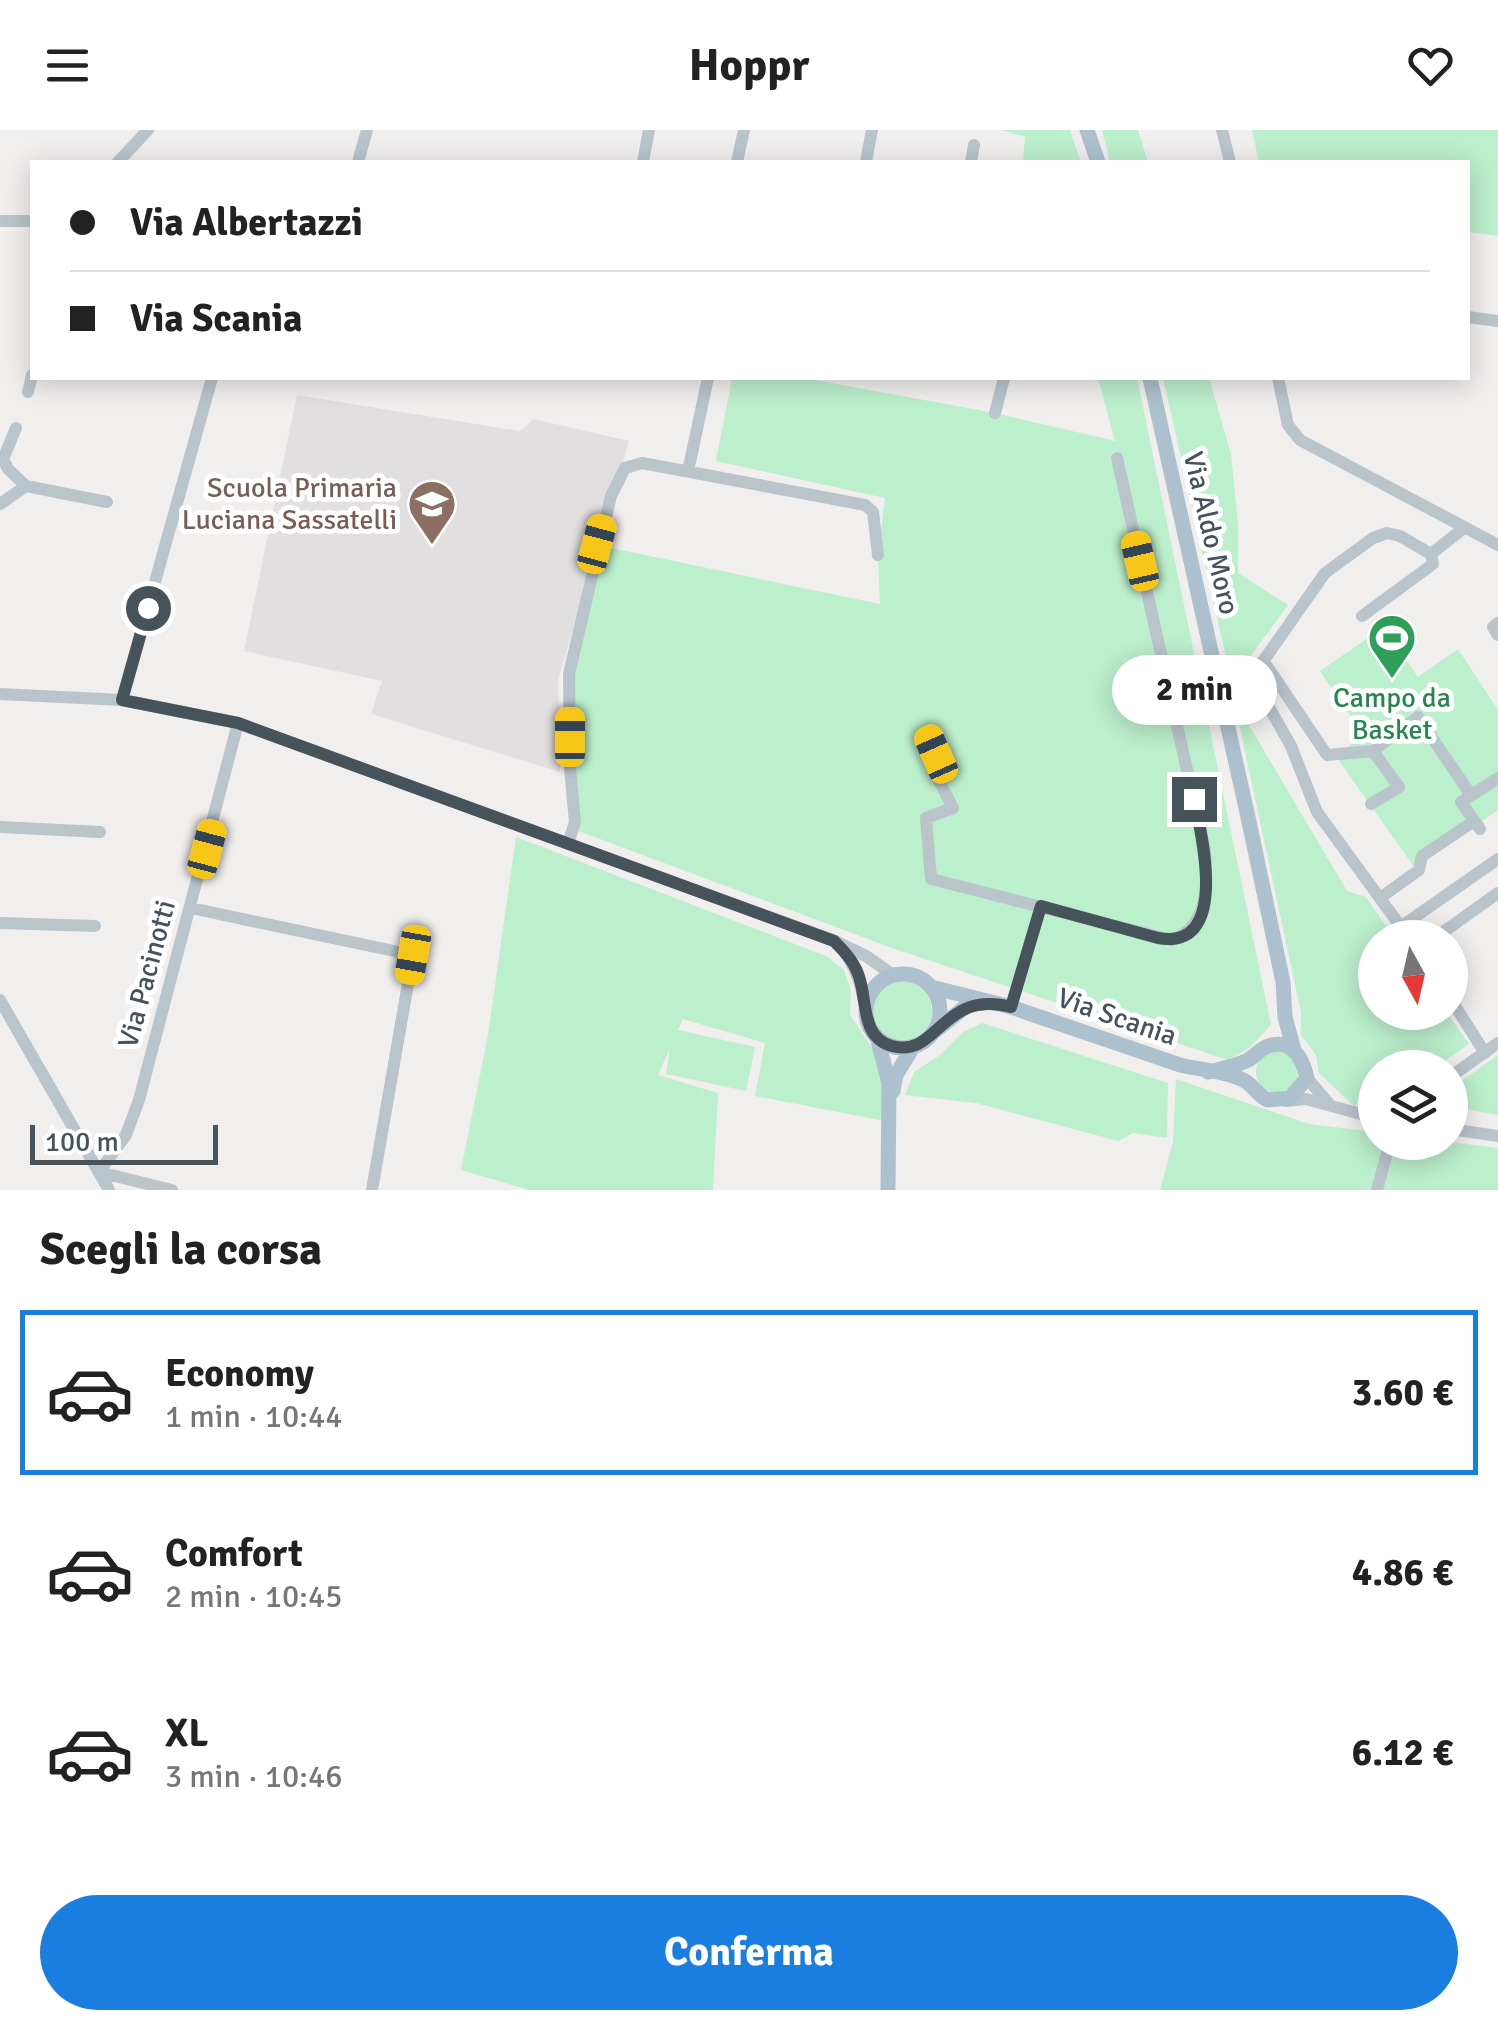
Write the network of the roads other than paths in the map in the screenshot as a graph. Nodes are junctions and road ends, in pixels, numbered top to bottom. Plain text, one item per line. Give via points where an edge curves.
1 (148, 130) edge
2 (367, 130) edge
3 (649, 130) edge
4 (744, 130) edge
5 (872, 130) edge
6 (1222, 130) edge
7 (1087, 133) edge
8 (974, 145) dead end
9 (120, 160) edge
10 (359, 160) edge
11 (643, 160) edge
12 (738, 160) edge
13 (866, 160) edge
14 (971, 160) edge
15 (1097, 160) edge
16 (1230, 160) edge
17 (3, 221) edge
18 (30, 224) edge
19 (1470, 317) edge
20 (1498, 321) edge
21 (31, 380) edge
22 (211, 380) edge
23 (708, 380) edge
24 (1003, 380) edge
25 (1150, 380) edge
26 (1278, 380) edge
27 (28, 392) dead end
28 (995, 413) dead end
29 (16, 428) dead end
30 (1116, 458) dead end
31 (688, 471) junction
32 (26, 486) junction
33 (107, 502) dead end
34 (0, 504) edge
35 (1464, 528) junction
36 (1498, 545) edge
37 (1431, 554) junction
38 (878, 555) dead end
39 (1362, 616) dead end
40 (1498, 624) edge
41 (1498, 634) edge
42 (1252, 683) junction
43 (1220, 689) junction
44 (0, 694) edge
45 (122, 700) junction
46 (1224, 709) junction
47 (238, 723) junction
48 (928, 735) dead end
49 (1372, 750) junction
50 (1498, 778) edge
51 (1471, 795) junction
52 (1371, 804) dead end
53 (0, 827) edge
54 (100, 832) dead end
55 (568, 844) junction
56 (1498, 859) edge
57 (1498, 893) edge
58 (1380, 898) junction
59 (1041, 906) junction
60 (191, 908) junction
61 (1397, 920) edge
62 (1421, 920) edge
63 (1460, 920) edge
64 (0, 924) edge
65 (95, 926) dead end
66 (850, 953) junction
67 (893, 975) junction
68 (932, 987) junction
69 (0, 1000) edge
70 (992, 1002) junction
71 (1011, 1007) junction
72 (866, 1012) junction
73 (1285, 1017) junction
74 (1468, 1026) edge
75 (934, 1032) junction
76 (877, 1037) junction
77 (1498, 1044) edge
78 (1266, 1046) junction
79 (913, 1047) junction
80 (1294, 1050) junction
81 (1485, 1053) junction
82 (1252, 1058) junction
83 (1468, 1065) edge
84 (1208, 1072) junction
85 (1307, 1078) junction
86 (1250, 1084) junction
87 (1283, 1101) junction
88 (1330, 1105) junction
89 (889, 1110) junction
90 (1358, 1113) edge
91 (1468, 1132) edge
92 (1498, 1136) edge
93 (1386, 1160) edge
94 (100, 1172) junction
95 (109, 1190) edge
96 (172, 1190) edge
97 (372, 1190) edge
98 (888, 1190) edge
99 (1377, 1190) edge

1 - 9 street
2 - 10 street
3 - 11 street
4 - 12 street
5 - 13 street
6 - 16 street
7 - 15 main road
8 - 14 street
17 - 18 street
19 - 20 street
21 - 27 street
22 - 45 street
23 - 31 street
24 - 28 street
25 - 43 main road, Via Aldo Moro
26 - 35 street via 1288,424 1300,440
29 - 32 street via 4,460
30 - 59 street via 1205,850 1206,894 1188,933 1172,940
31 - 38 street via 864,505 873,512
31 - 55 street via 634,463 610,496 569,674 575,822
32 - 33 street
32 - 34 street
35 - 36 street
35 - 37 street
37 - 39 street via 1433,564
37 - 42 street via 1400,536 1372,538 1325,573
40 - 41 street
42 - 43 street
42 - 46 street
42 - 49 street via 1267,666 1328,756
42 - 58 street via 1291,746 1318,812
43 - 46 main road, Via Aldo Moro
44 - 45 street, Via Scania
45 - 47 street, Via Scania
46 - 73 main road, Via Aldo Moro
47 - 55 street, Via Scania
47 - 60 street, Via Pacinotti
48 - 59 street via 936,754 928,758 953,808 926,818 930,879
49 - 51 street via 1418,718
49 - 52 street via 1399,786
50 - 51 street
51 - 58 street via 1461,802 1477,825 1422,856 1420,870
53 - 54 street
55 - 66 street, Via Scania via 834,941
56 - 62 street
57 - 63 street
58 - 61 street
59 - 71 street
60 - 94 street, Via Pacinotti via 139,1100 126,1136
60 - 97 street via 413,955
64 - 65 street
66 - 67 street, Via Scania
66 - 72 street, Via Scania
67 - 68 main road, Via Scania via 914,976
67 - 72 main road via 873,989
68 - 70 main road, Via Scania
68 - 75 main road via 940,1009
69 - 94 street
70 - 71 main road, Via Scania
70 - 75 main road via 968,1005
71 - 84 main road, Via Scania
72 - 76 main road, Via Scania
73 - 78 main road
73 - 80 main road, Via Aldo Moro
74 - 81 street
75 - 79 main road
76 - 79 main road via 894,1047
76 - 89 main road, Via Scania
77 - 81 street
78 - 80 main road
78 - 82 main road
79 - 89 main road via 896,1075
80 - 85 main road
81 - 83 street
82 - 84 main road
82 - 86 main road
84 - 86 main road, Via Scania
85 - 87 main road
85 - 88 street
86 - 87 main road, Via Scania via 1267,1100
87 - 88 street, Via Scania
88 - 90 street, Via Scania
89 - 98 main road
91 - 92 street
93 - 99 street
94 - 95 street
94 - 96 street

